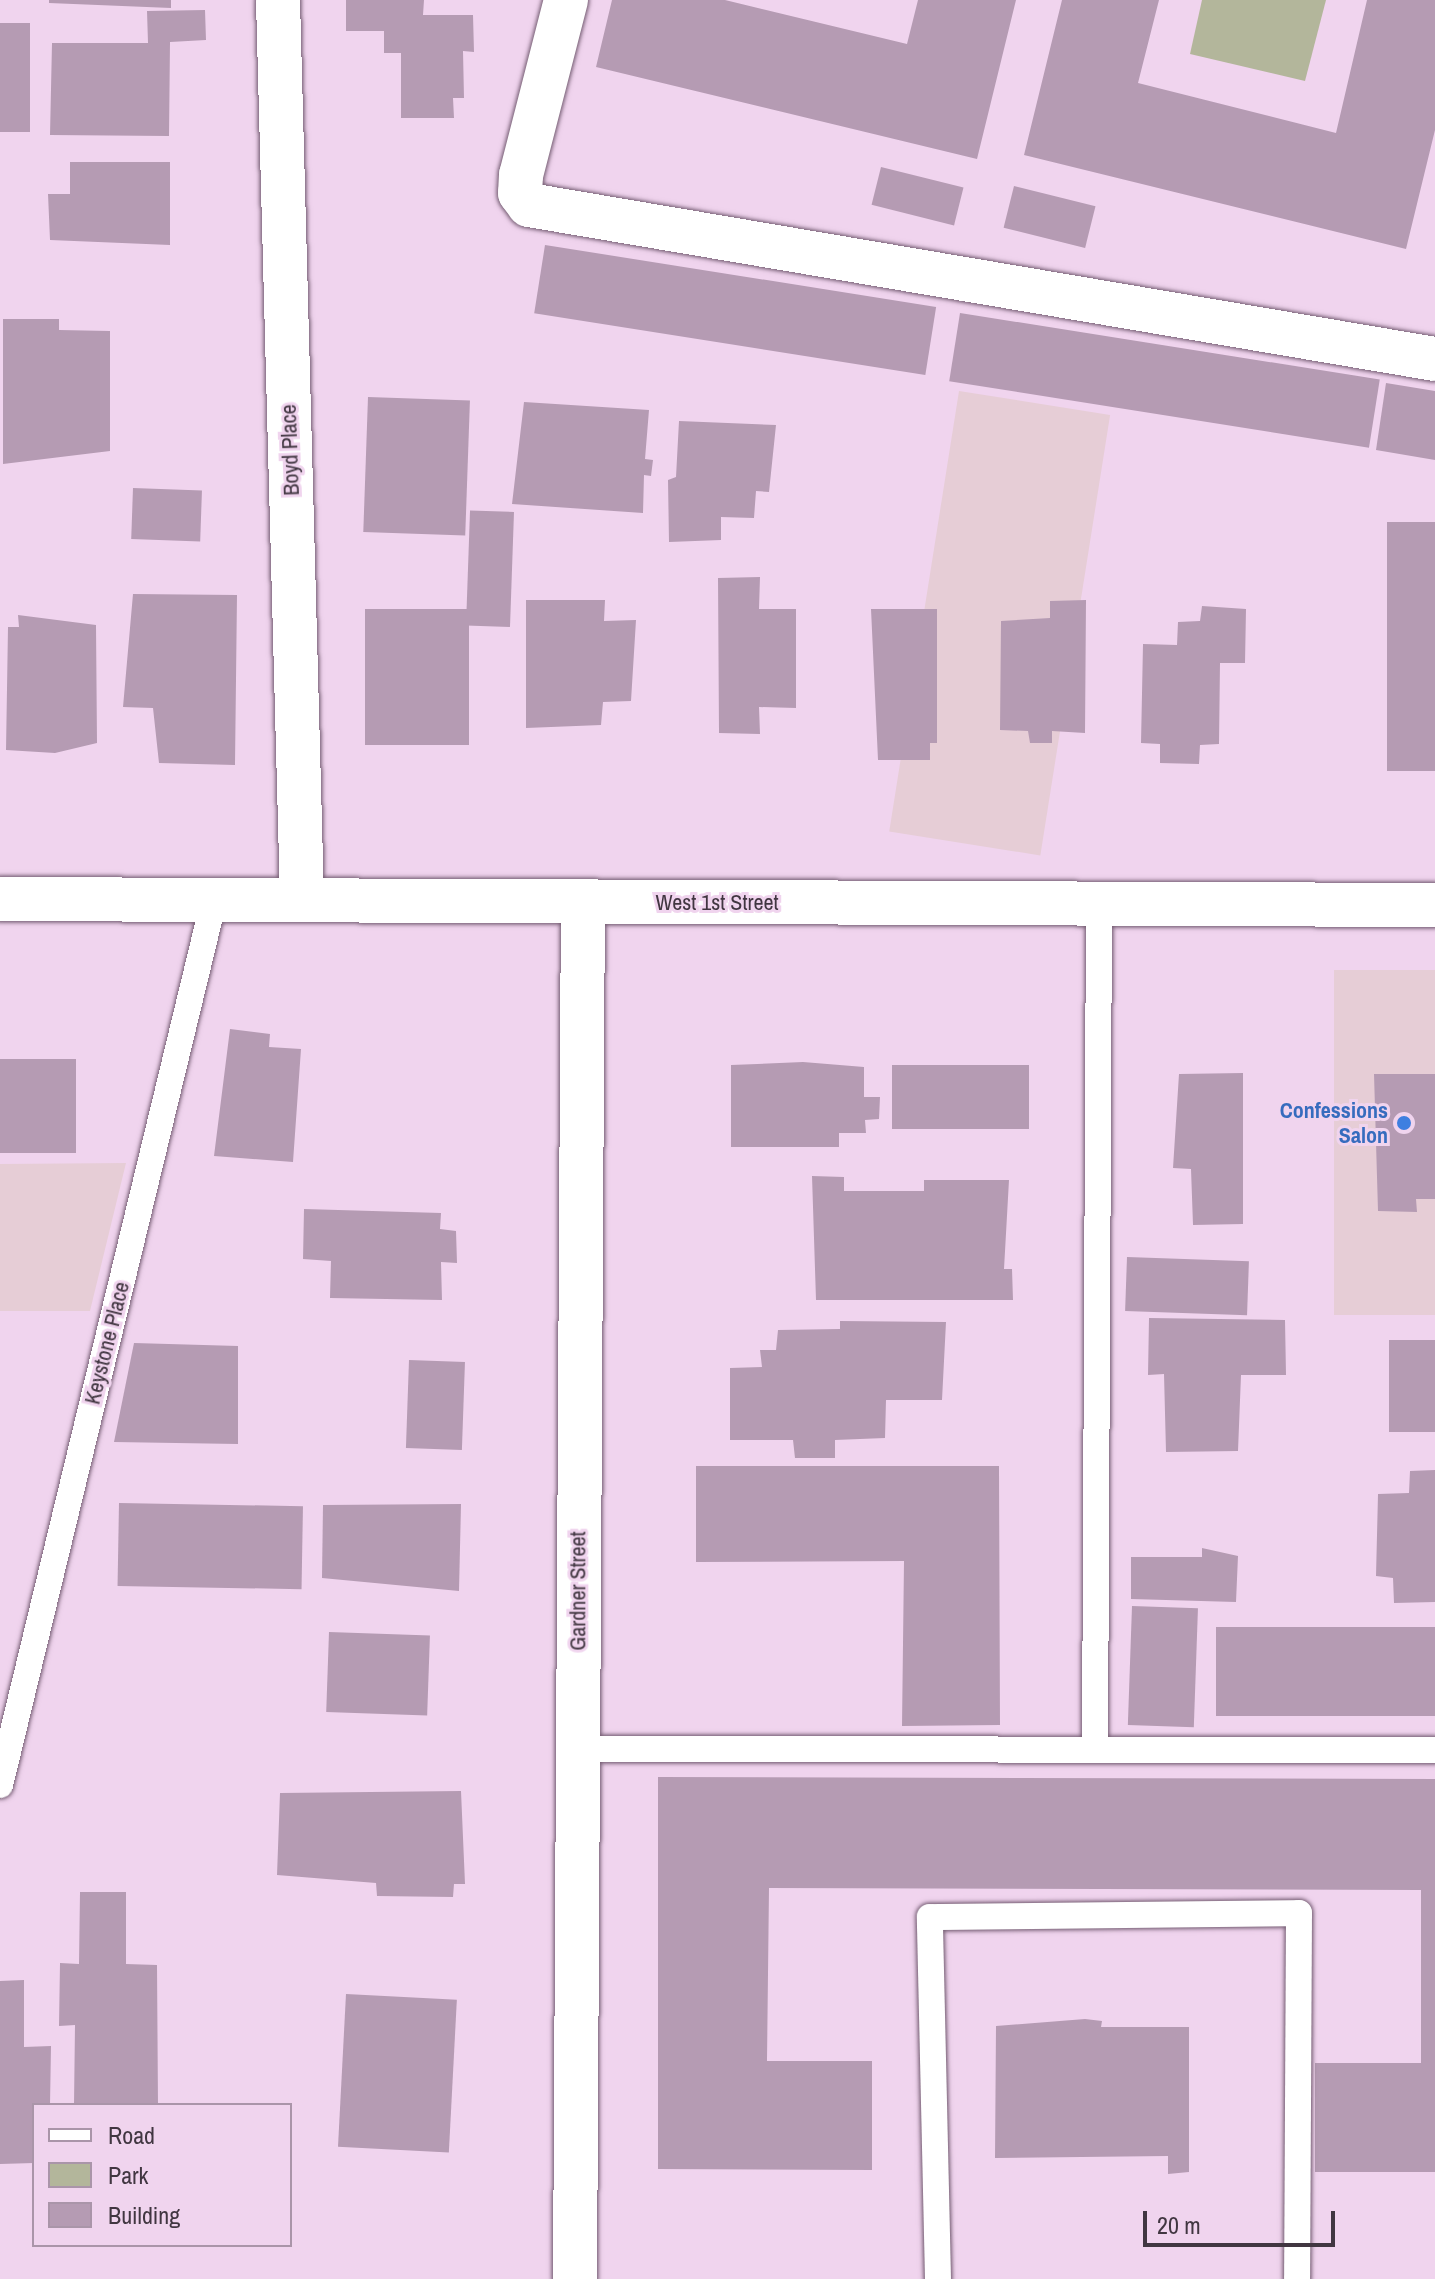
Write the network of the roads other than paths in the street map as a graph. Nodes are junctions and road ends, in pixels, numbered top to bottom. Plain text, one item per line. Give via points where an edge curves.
1 (278, 0) edge
2 (566, 0) edge
3 (1435, 359) edge
4 (0, 899) edge
5 (214, 900) junction
6 (302, 900) junction
7 (583, 902) junction
8 (1099, 905) junction
9 (1435, 905) edge
10 (577, 1749) junction
11 (1095, 1750) junction
12 (1435, 1750) edge
13 (0, 1785) edge
14 (575, 2279) edge
15 (938, 2279) edge
16 (1297, 2279) edge

1 - 6 street, Boyd Place
2 - 3 street via 521,175 520,193 529,205
4 - 5 street, West 1st Street
5 - 6 street, West 1st Street
5 - 13 lane, Keystone Place
6 - 7 street, West 1st Street
7 - 8 street, West 1st Street
7 - 10 street, Gardner Street
8 - 9 street, West 1st Street
8 - 11 lane
10 - 11 lane
10 - 14 street, Gardner Street
11 - 12 lane
15 - 16 lane via 930,1917 1299,1913

